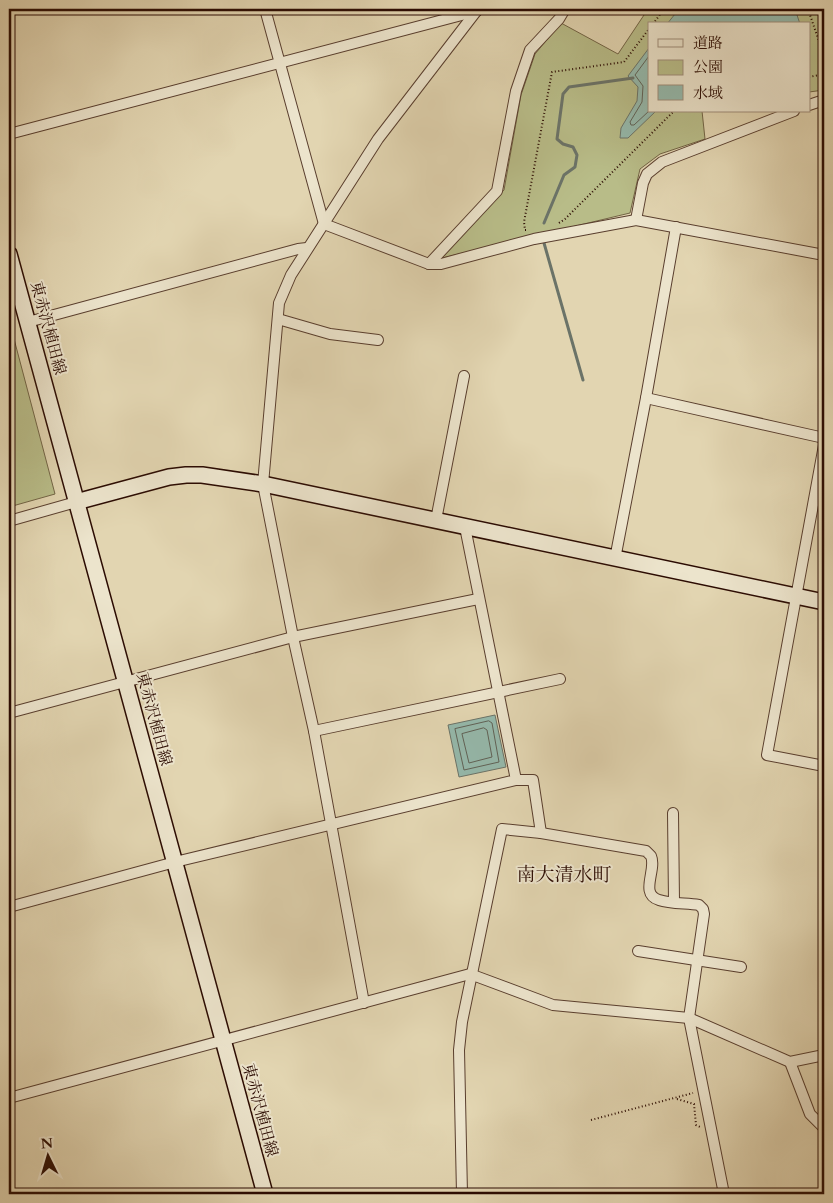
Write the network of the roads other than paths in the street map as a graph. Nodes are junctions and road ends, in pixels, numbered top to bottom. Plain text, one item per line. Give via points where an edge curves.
1 (264, 9) edge
2 (565, 9) edge
3 (478, 10) edge
4 (279, 62) junction
5 (824, 100) edge
6 (810, 105) edge
7 (791, 112) edge
8 (9, 134) edge
9 (636, 220) junction
10 (324, 224) junction
11 (676, 227) junction
12 (307, 248) junction
13 (9, 254) edge
14 (824, 255) edge
15 (429, 264) junction
16 (278, 319) junction
17 (28, 322) junction
18 (378, 340) dead end
19 (464, 376) dead end
20 (646, 398) junction
21 (824, 438) edge
22 (824, 445) edge
23 (263, 484) junction
24 (76, 502) junction
25 (436, 520) junction
26 (9, 521) edge
27 (465, 527) junction
28 (615, 559) junction
29 (797, 597) junction
30 (478, 599) junction
31 (824, 602) edge
32 (293, 637) junction
33 (560, 679) dead end
34 (125, 681) junction
35 (497, 691) junction
36 (9, 713) edge
37 (314, 731) junction
38 (824, 766) edge
39 (516, 780) junction
40 (673, 813) dead end
41 (332, 824) junction
42 (541, 833) junction
43 (175, 862) junction
44 (674, 902) junction
45 (9, 907) edge
46 (638, 951) dead end
47 (697, 960) junction
48 (741, 967) dead end
49 (470, 974) junction
50 (364, 1003) junction
51 (689, 1018) junction
52 (223, 1041) junction
53 (824, 1055) edge
54 (790, 1062) junction
55 (9, 1098) edge
56 (824, 1128) edge
57 (265, 1194) edge
58 (462, 1194) edge
59 (724, 1194) edge

1 - 4 street
2 - 15 street via 530,50 516,91 498,192
3 - 4 street
3 - 10 street via 378,139
4 - 8 street
4 - 10 street
5 - 6 street
7 - 9 street via 662,162 647,174
9 - 11 street
9 - 15 street via 534,239 441,264
10 - 12 street
10 - 15 street
11 - 14 street
11 - 20 street
12 - 16 street via 279,304
12 - 17 street
13 - 17 main road, 東赤沢植田線
16 - 18 street via 330,334
16 - 23 street
17 - 24 main road, 東赤沢植田線
19 - 25 street
20 - 21 street
20 - 28 street
22 - 29 street
23 - 24 main road via 186,475
23 - 25 main road
23 - 32 street
24 - 26 street
24 - 34 main road, 東赤沢植田線
25 - 27 main road
27 - 28 main road
27 - 30 street
28 - 29 main road
29 - 31 main road
29 - 38 street via 767,755
30 - 32 street
30 - 35 street
32 - 34 street
32 - 37 street
33 - 35 street
34 - 36 street
34 - 43 main road, 東赤沢植田線
35 - 37 street
35 - 39 street
37 - 41 street
39 - 41 street
39 - 42 street via 533,780
40 - 44 street
41 - 43 street
41 - 50 street
42 - 44 street via 646,851 651,856 651,896
42 - 49 street via 502,829
43 - 45 street
43 - 52 main road, 東赤沢植田線
44 - 47 street via 699,905 704,914
46 - 47 street
47 - 48 street
47 - 51 street
49 - 50 street
49 - 51 street via 553,1005
49 - 58 street via 459,1050
50 - 52 street
51 - 54 street
51 - 59 street
52 - 55 street
52 - 57 main road, 東赤沢植田線
53 - 54 street
54 - 56 street via 810,1114

